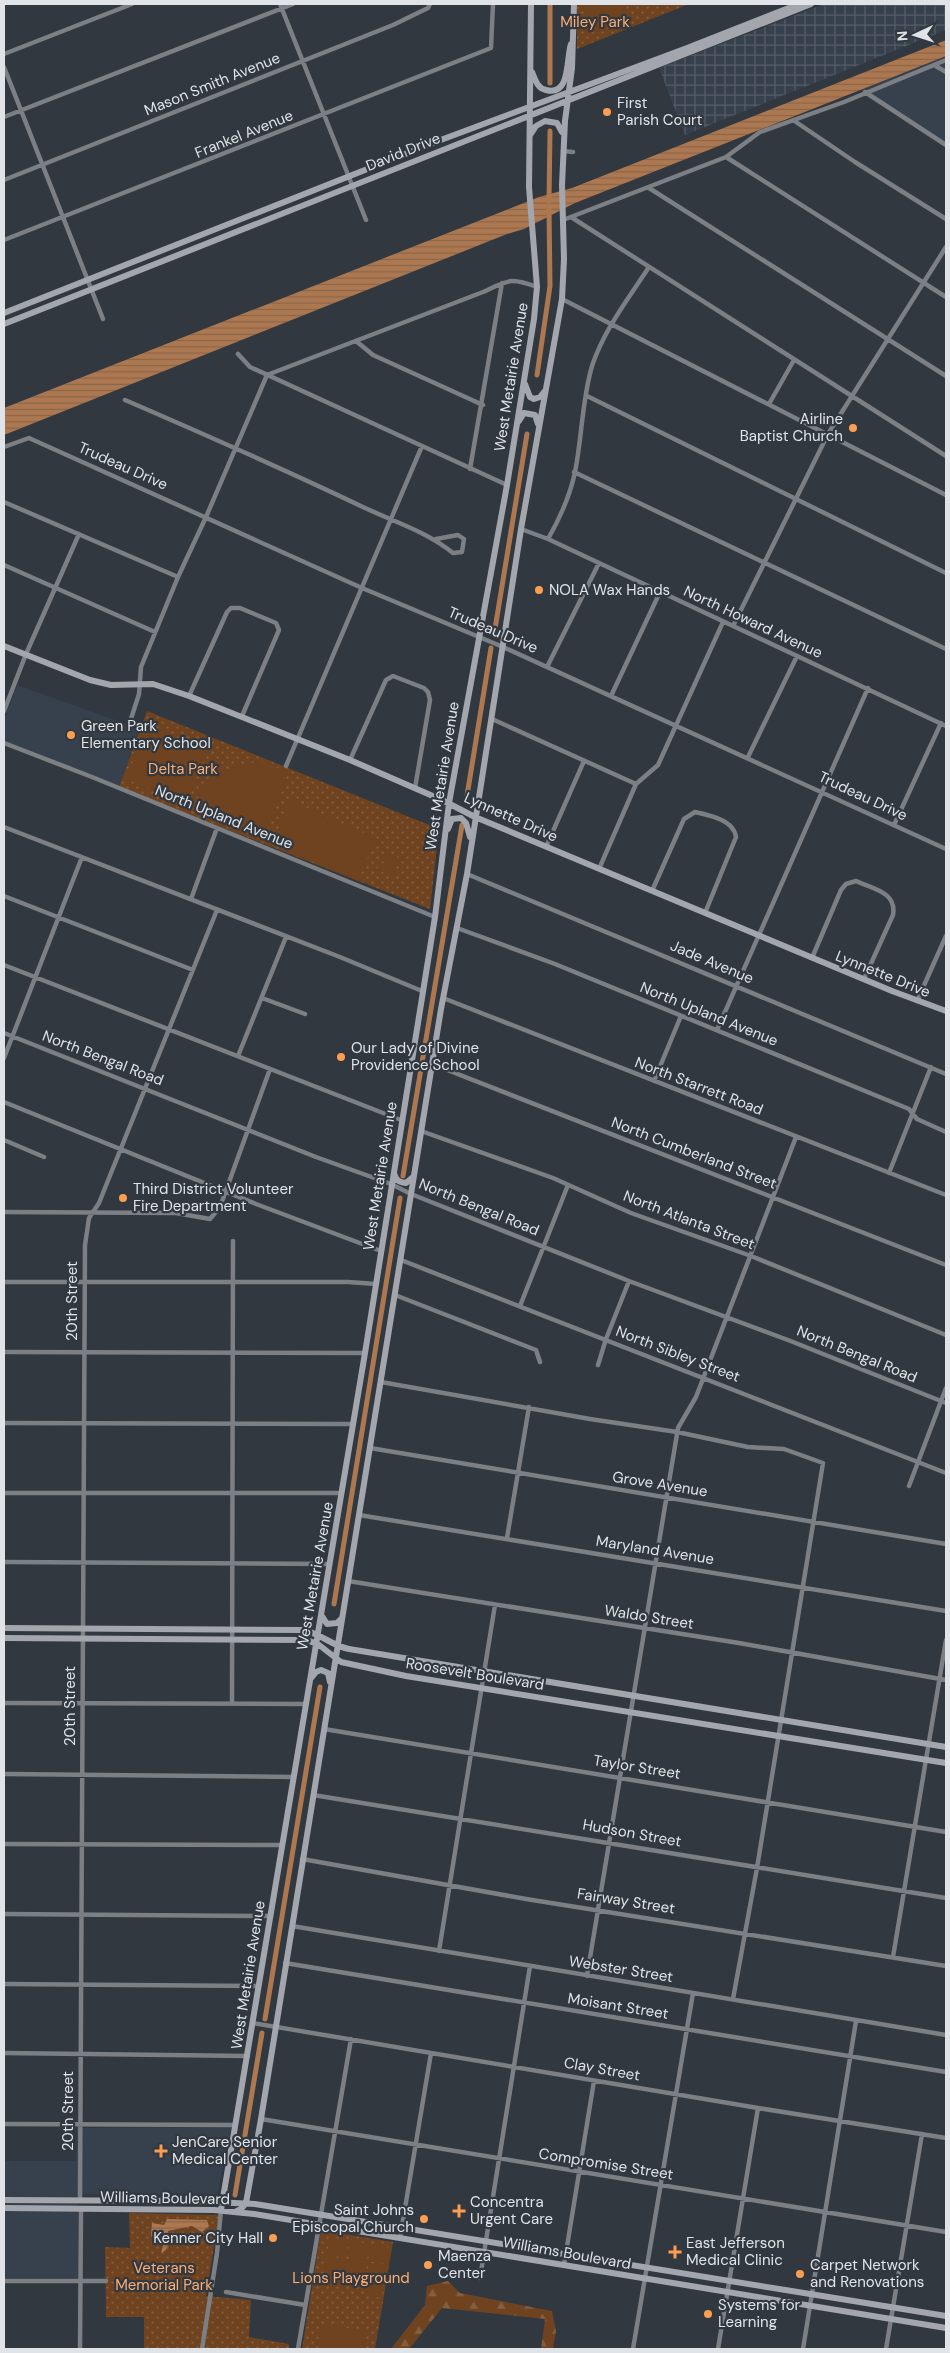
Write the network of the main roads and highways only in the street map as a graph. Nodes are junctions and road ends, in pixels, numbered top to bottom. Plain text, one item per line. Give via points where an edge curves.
1 (531, 4) edge
2 (574, 4) edge
3 (799, 4) edge
4 (812, 4) edge
5 (573, 39) junction
6 (530, 56) junction
7 (646, 66) junction
8 (569, 92) junction
9 (567, 101) junction
10 (530, 106) junction
11 (530, 116) junction
12 (530, 137) junction
13 (564, 138) junction
14 (4, 313) edge
15 (4, 324) edge
16 (524, 378) junction
17 (545, 390) junction
18 (517, 423) junction
19 (538, 430) junction
20 (4, 646) edge
21 (448, 803) junction
22 (475, 817) junction
23 (444, 837) junction
24 (471, 851) junction
25 (946, 1012) edge
26 (394, 1167) junction
27 (414, 1175) junction
28 (321, 1612) junction
29 (342, 1618) junction
30 (4, 1628) edge
31 (317, 1634) junction
32 (4, 1638) edge
33 (316, 1643) junction
34 (338, 1646) junction
35 (336, 1659) junction
36 (309, 1682) junction
37 (330, 1689) junction
38 (946, 1747) edge
39 (946, 1763) edge
40 (4, 2200) edge
41 (80, 2200) junction
42 (105, 2200) junction
43 (222, 2202) junction
44 (246, 2203) junction
45 (4, 2208) edge
46 (64, 2208) junction
47 (81, 2208) junction
48 (220, 2210) junction
49 (293, 2210) junction
50 (235, 2212) junction
51 (292, 2220) junction
52 (946, 2316) edge
53 (946, 2328) edge

1 - 6 main road, West Metairie Avenue
2 - 5 main road
3 - 7 main road, David Drive
4 - 7 main road, David Drive
5 - 6 main road via 568,52 568,73 564,84 555,90 548,91 536,83
5 - 8 main road
6 - 10 main road, West Metairie Avenue
7 - 8 main road, David Drive
7 - 9 main road, David Drive
8 - 9 main road
8 - 10 main road, David Drive
9 - 11 main road, David Drive
9 - 13 main road
10 - 11 main road, West Metairie Avenue
10 - 14 main road, David Drive
11 - 12 main road, West Metairie Avenue
11 - 15 main road, David Drive
12 - 13 main road via 536,126 549,120 557,123
12 - 16 main road, West Metairie Avenue via 529,186 537,287
13 - 17 main road via 562,299
16 - 17 main road via 525,390 530,397 540,397
16 - 18 main road, West Metairie Avenue
17 - 19 main road
18 - 19 main road via 529,413 538,420
18 - 21 main road, West Metairie Avenue
19 - 22 main road
20 - 21 main road, Lynnette Drive via 90,680 112,685 156,685 189,696
21 - 22 main road, Lynnette Drive
21 - 23 main road, West Metairie Avenue
22 - 24 main road
22 - 25 main road, Lynnette Drive
23 - 24 main road via 452,819 461,818 470,831
23 - 26 main road, West Metairie Avenue via 435,917
24 - 27 main road
26 - 27 main road via 396,1180 400,1182 406,1183
26 - 28 main road, West Metairie Avenue
27 - 29 main road
28 - 29 main road via 326,1624 337,1623
28 - 31 main road, West Metairie Avenue
29 - 34 main road
30 - 31 main road, Roosevelt Boulevard via 303,1630
31 - 33 main road, West Metairie Avenue
31 - 34 main road, Roosevelt Boulevard
32 - 33 main road, Roosevelt Boulevard via 303,1639
33 - 35 main road, Roosevelt Boulevard
33 - 36 main road, West Metairie Avenue
34 - 35 main road
34 - 38 main road, Roosevelt Boulevard
35 - 37 main road
35 - 39 main road, Roosevelt Boulevard via 362,1667 483,1688
36 - 37 main road via 316,1672 324,1671 330,1678
36 - 43 main road, West Metairie Avenue
37 - 44 main road
40 - 41 main road, Williams Boulevard
41 - 42 main road, Williams Boulevard
41 - 46 main road
42 - 43 main road, Williams Boulevard
42 - 47 main road
43 - 44 main road, Williams Boulevard
43 - 48 main road, West Metairie Avenue
44 - 49 main road, Williams Boulevard
44 - 50 main road
45 - 46 main road, Williams Boulevard
46 - 47 main road, Williams Boulevard
47 - 48 main road, Williams Boulevard
48 - 50 main road, Williams Boulevard
49 - 51 main road
49 - 52 main road, Williams Boulevard
50 - 51 main road, Williams Boulevard
51 - 53 main road, Williams Boulevard

